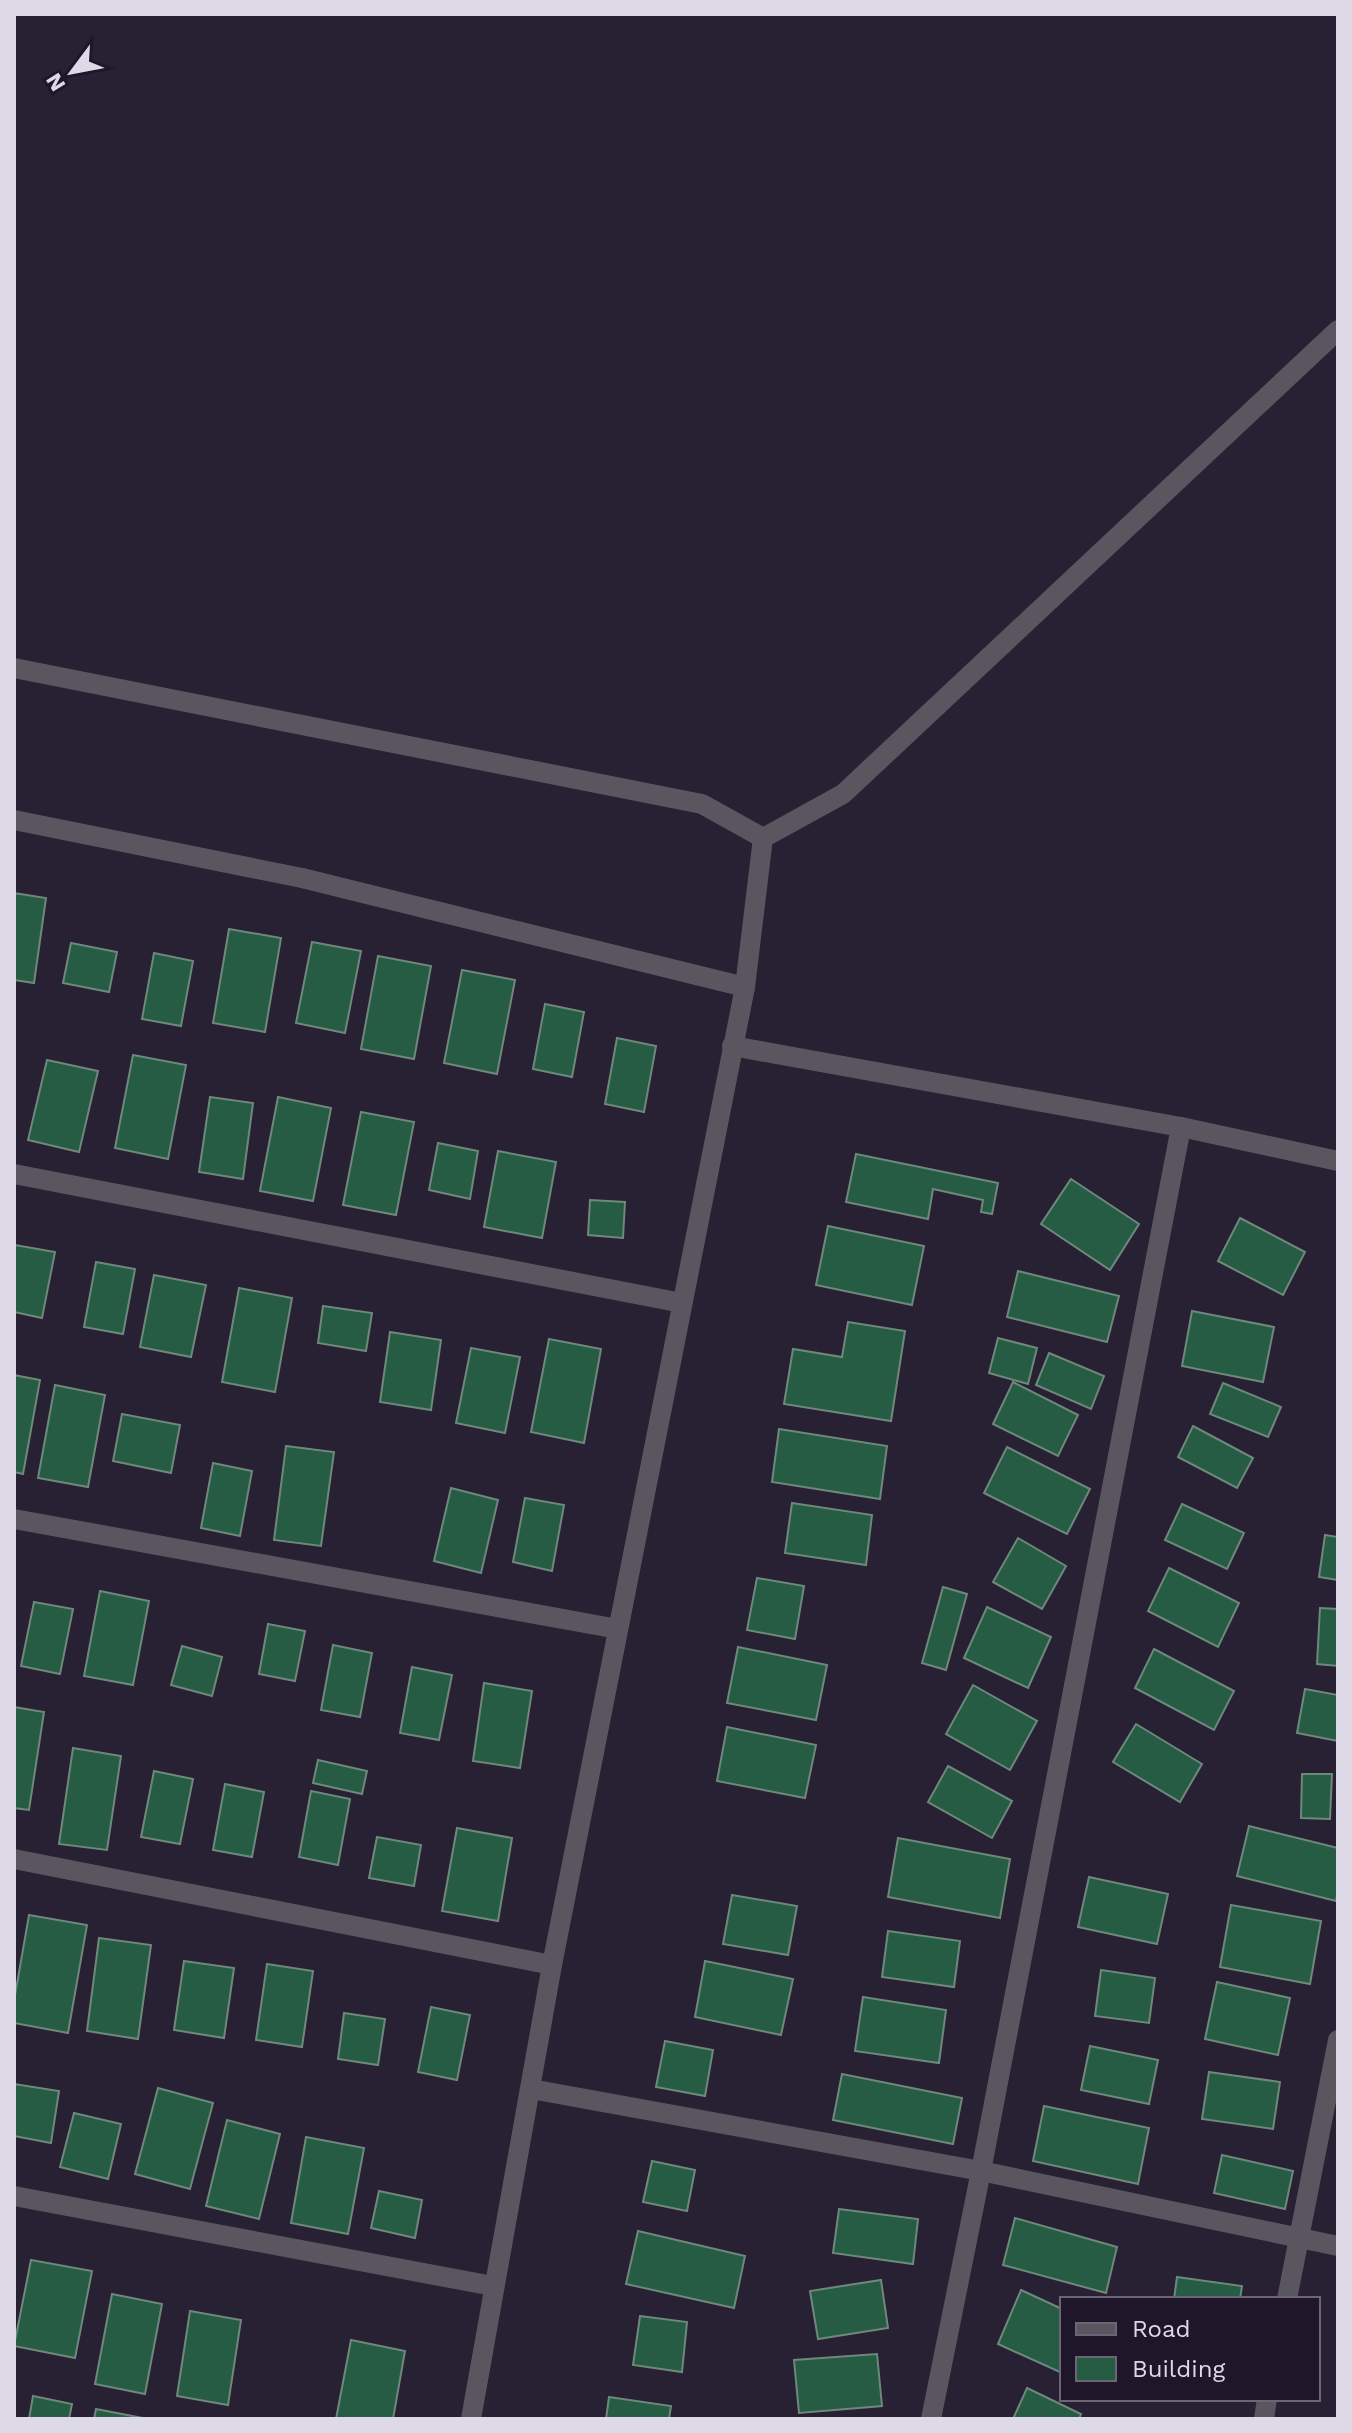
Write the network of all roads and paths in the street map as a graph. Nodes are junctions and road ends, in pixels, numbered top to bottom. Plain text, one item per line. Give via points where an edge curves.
1 (1338, 330) edge
2 (14, 668) edge
3 (14, 820) edge
4 (763, 838) junction
5 (745, 987) junction
6 (732, 1046) junction
7 (1181, 1127) junction
8 (1338, 1161) edge
9 (14, 1174) edge
10 (682, 1303) junction
11 (14, 1519) edge
12 (618, 1629) junction
13 (14, 1859) edge
14 (552, 1965) junction
15 (1338, 2040) edge
16 (531, 2089) junction
17 (981, 2171) junction
18 (14, 2196) edge
19 (1299, 2238) junction
20 (1338, 2246) edge
21 (493, 2286) junction
22 (1287, 2297) edge
23 (471, 2419) edge
24 (931, 2419) edge

1 - 4 street via 843,794
2 - 4 street via 702,804
3 - 5 street via 302,878
4 - 5 street
5 - 6 street
6 - 7 street
6 - 10 street
7 - 8 street
7 - 17 street
9 - 10 street
10 - 12 street
11 - 12 street
12 - 14 street
13 - 14 street
14 - 16 street
15 - 19 street
16 - 17 street
16 - 21 street
17 - 19 street
17 - 24 street
18 - 21 street
19 - 20 street
19 - 22 street
21 - 23 street

